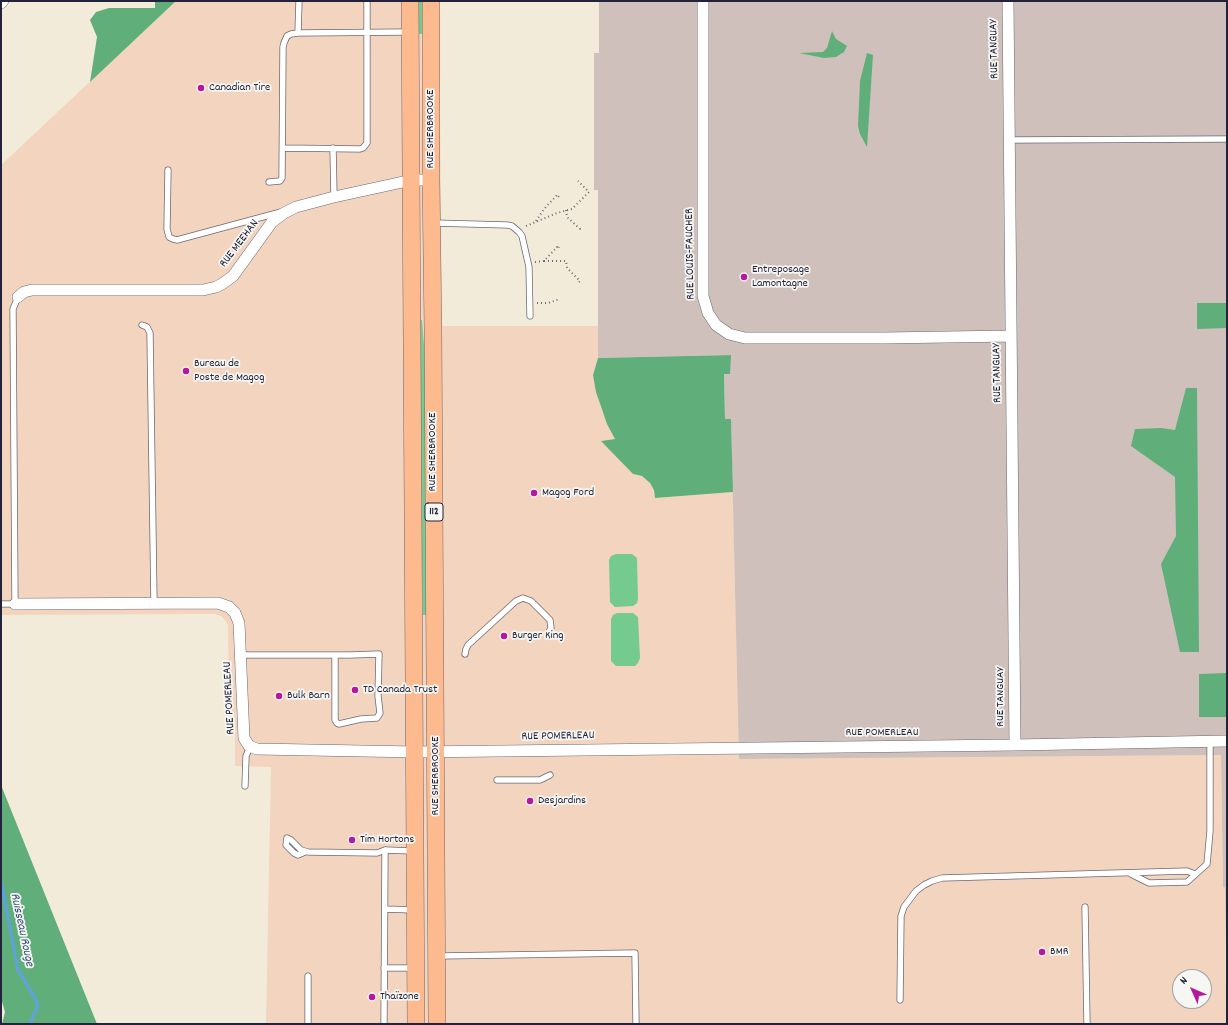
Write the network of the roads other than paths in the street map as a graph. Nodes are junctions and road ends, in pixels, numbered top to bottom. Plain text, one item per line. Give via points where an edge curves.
1 (299, 1) edge
2 (367, 1) edge
3 (410, 1) edge
4 (431, 1) edge
5 (703, 1) edge
6 (1008, 1) edge
7 (367, 32) junction
8 (411, 32) junction
9 (298, 33) junction
10 (1227, 139) edge
11 (1009, 140) junction
12 (282, 148) junction
13 (332, 148) junction
14 (168, 170) dead end
15 (412, 180) junction
16 (430, 180) junction
17 (269, 182) dead end
18 (334, 197) junction
19 (291, 209) junction
20 (431, 223) junction
21 (18, 297) joint
22 (530, 316) dead end
23 (142, 325) dead end
24 (1011, 336) junction
25 (154, 603) junction
26 (1, 604) edge
27 (15, 604) junction
28 (549, 632) dead end
29 (465, 654) dead end
30 (241, 655) junction
31 (334, 655) junction
32 (1227, 741) edge
33 (1210, 742) junction
34 (1015, 746) junction
35 (250, 747) junction
36 (436, 751) junction
37 (415, 752) junction
38 (550, 775) dead end
39 (497, 780) dead end
40 (245, 786) dead end
41 (287, 838) dead end
42 (385, 850) junction
43 (415, 851) junction
44 (1128, 873) junction
45 (1195, 874) junction
46 (1085, 908) dead end
47 (385, 909) junction
48 (416, 910) junction
49 (436, 956) junction
50 (384, 968) junction
51 (416, 968) junction
52 (308, 976) dead end
53 (900, 1000) dead end
54 (308, 1024) edge
55 (384, 1024) edge
56 (416, 1024) edge
57 (437, 1024) edge
58 (636, 1024) edge
59 (1087, 1024) edge

1 - 9 lane
2 - 7 lane
3 - 8 main road, RUE SHERBROOKE / 112
4 - 16 main road, RUE SHERBROOKE / 112
5 - 24 street, RUE LOUIS-FAUCHER via 703,296 708,313 716,325 729,334 745,338
6 - 11 street, RUE TANGUAY
7 - 8 lane
7 - 9 lane
7 - 13 lane via 367,143 360,149
8 - 15 main road, RUE SHERBROOKE / 112
9 - 12 lane via 288,36 283,46
10 - 11 lane
11 - 24 street, RUE TANGUAY
12 - 13 lane
12 - 17 lane via 282,180
13 - 18 lane
14 - 19 lane via 167,229 169,237 173,239
15 - 16 street, RUE MEEHAN
15 - 18 street, RUE MEEHAN
15 - 37 main road, RUE SHERBROOKE / 112
16 - 20 main road, RUE SHERBROOKE / 112
18 - 19 street, RUE MEEHAN
19 - 21 street, RUE MEEHAN via 272,222 232,276 216,287 203,290 32,290
20 - 22 lane via 507,225 517,230 522,236 528,263
20 - 36 main road, RUE SHERBROOKE / 112
21 - 27 lane via 13,309
23 - 25 lane via 148,328 150,333
24 - 34 street, RUE TANGUAY
25 - 27 street, RUE POMERLEAU
25 - 30 street, RUE POMERLEAU via 218,603 229,607 239,621
26 - 27 lane
28 - 29 lane via 552,628 550,620 531,601 523,598 514,603 468,645
30 - 31 lane
30 - 35 street, RUE POMERLEAU via 244,738
31 - 31 lane via 379,654 380,715 377,718 339,724 335,720
32 - 33 street, RUE POMERLEAU
33 - 34 street, RUE POMERLEAU
33 - 45 lane via 1209,852 1207,864
34 - 36 street, RUE POMERLEAU
35 - 37 street, RUE POMERLEAU
35 - 40 lane via 246,756
36 - 37 street, RUE POMERLEAU
36 - 49 main road, RUE SHERBROOKE / 112
37 - 43 main road, RUE SHERBROOKE / 112
38 - 39 lane via 540,780
41 - 42 lane via 305,852 377,853
42 - 43 lane
42 - 47 lane
43 - 48 main road, RUE SHERBROOKE / 112
44 - 45 lane
44 - 45 lane via 1149,883 1187,882
44 - 53 lane via 942,878 924,885 909,899 901,916
46 - 59 lane
47 - 48 lane
47 - 50 lane
48 - 51 main road, RUE SHERBROOKE / 112
49 - 57 main road, RUE SHERBROOKE / 112
49 - 58 lane via 635,953
50 - 51 lane
50 - 55 lane
51 - 56 main road, RUE SHERBROOKE / 112
52 - 54 lane

